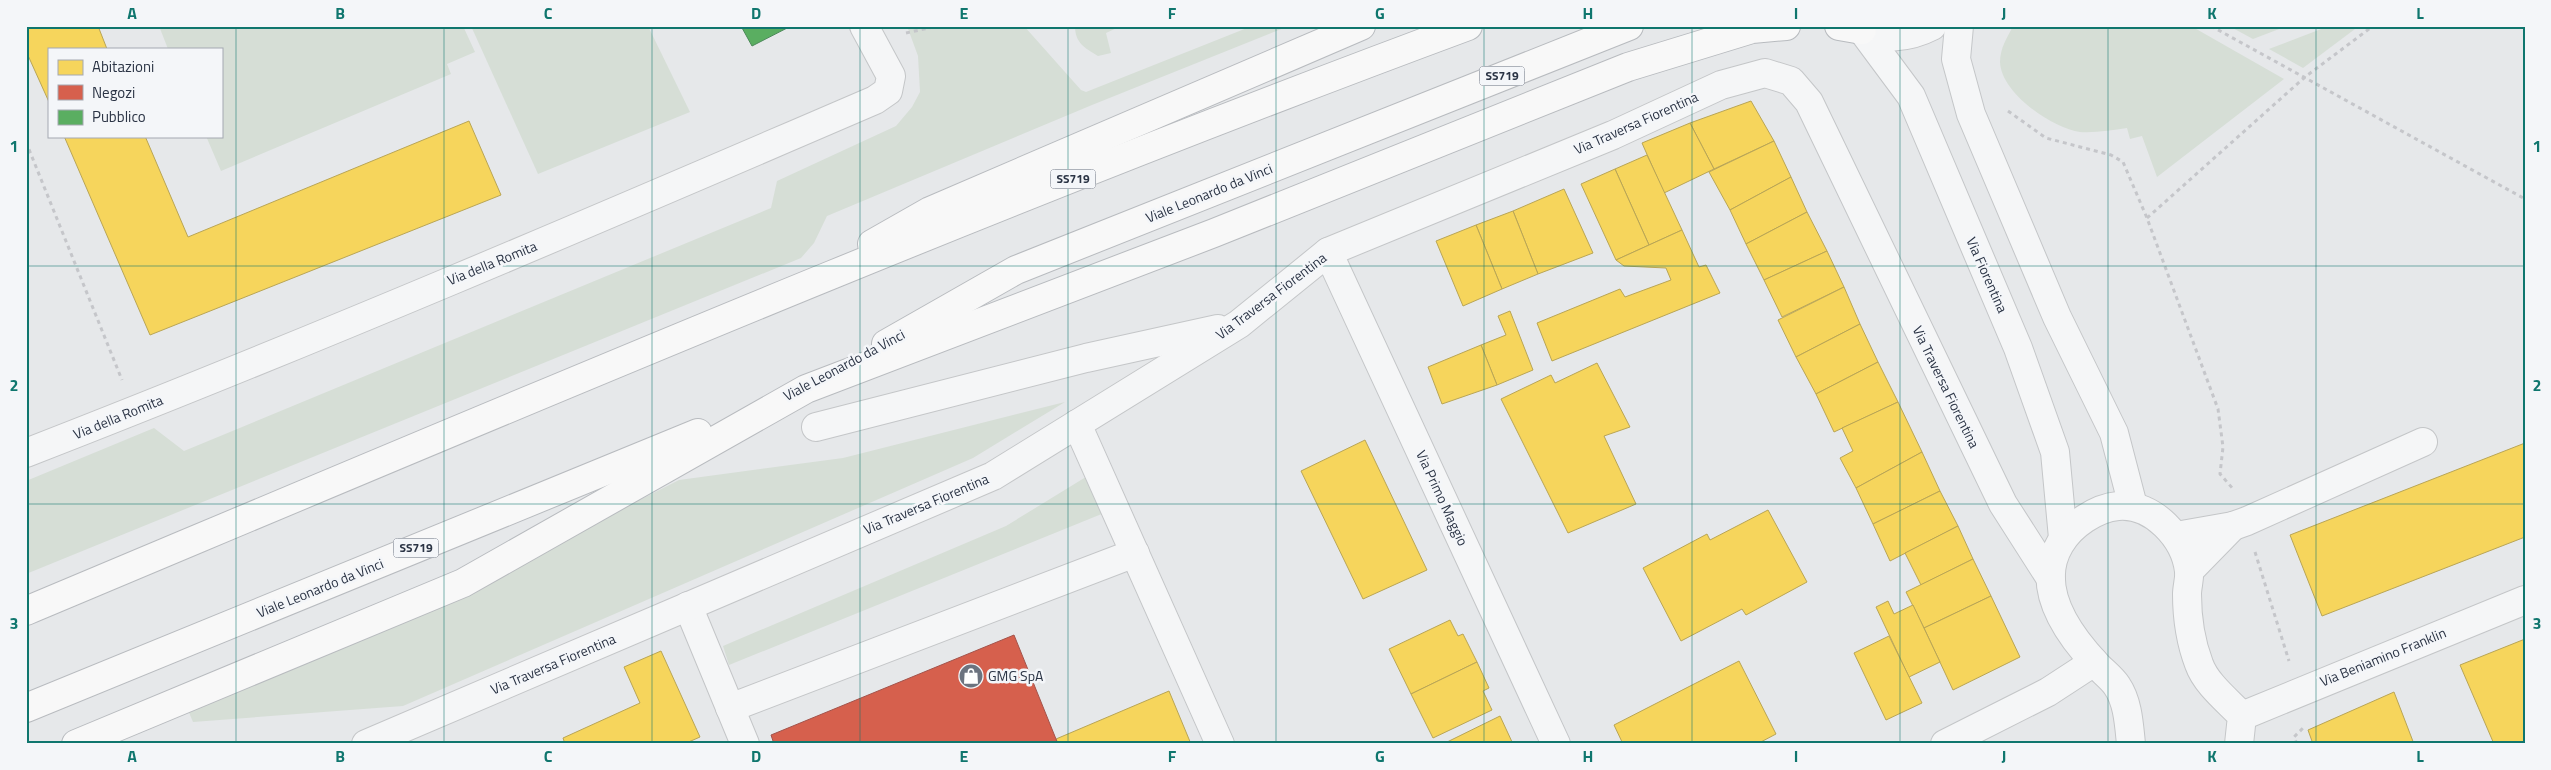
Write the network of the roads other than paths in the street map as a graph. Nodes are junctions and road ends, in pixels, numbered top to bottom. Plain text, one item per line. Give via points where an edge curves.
1 (864, 26) edge
2 (1361, 26) edge
3 (1468, 26) edge
4 (1629, 26) edge
5 (1786, 26) edge
6 (1932, 26) edge
7 (1958, 26) edge
8 (1853, 28) edge
9 (1328, 252) junction
10 (780, 295) junction
11 (1239, 324) junction
12 (806, 389) junction
13 (1077, 424) junction
14 (816, 427) dead end
15 (2423, 442) dead end
16 (26, 453) edge
17 (2133, 506) junction
18 (2240, 524) junction
19 (2176, 536) junction
20 (2063, 538) junction
21 (1135, 553) junction
22 (2189, 571) junction
23 (2051, 579) junction
24 (2525, 600) edge
25 (688, 606) junction
26 (26, 610) edge
27 (2094, 662) junction
28 (26, 708) edge
29 (730, 708) junction
30 (2242, 716) junction
31 (76, 744) edge
32 (366, 744) edge
33 (745, 744) edge
34 (1220, 744) edge
35 (1556, 744) edge
36 (1945, 744) edge
37 (2131, 744) edge
38 (2239, 744) edge

1 - 16 street, Via della Romita via 891,76 888,91 876,100 545,241
2 - 10 highway via 930,211
3 - 10 highway, SS719
4 - 12 highway, Viale Leonardo da Vinci / SS719 via 1016,270
5 - 12 highway via 1752,30 1628,67 1214,233
6 - 8 street via 1917,34 1889,37
7 - 17 street via 1956,59 1971,114 2057,317 2114,433
8 - 20 street, Via Fiorentina via 1911,96 2018,348 2055,452
9 - 11 street, Via Traversa Fiorentina
9 - 23 street, Via Traversa Fiorentina via 1603,138 1721,85 1765,73 1791,81 1809,102 2003,504
9 - 35 street, Via Primo Maggio
10 - 26 highway, SS719
11 - 13 street, Via Traversa Fiorentina
11 - 14 street via 1086,358
12 - 28 highway, Viale Leonardo da Vinci / SS719
12 - 31 highway via 463,583
13 - 21 street
13 - 25 street, Via Traversa Fiorentina via 994,476
15 - 18 street
17 - 19 street via 2156,517
17 - 20 street via 2116,506 2090,514
18 - 19 street
18 - 22 street
19 - 22 street
20 - 23 street via 2053,555
21 - 29 street
21 - 34 street
22 - 30 street via 2187,615 2199,666
23 - 27 street via 2052,600 2056,608
24 - 30 street, Via Beniamino Franklin
25 - 29 street
25 - 32 street, Via Traversa Fiorentina
27 - 36 street via 2048,692
27 - 37 street via 2117,686 2128,716
29 - 33 street
30 - 38 street

